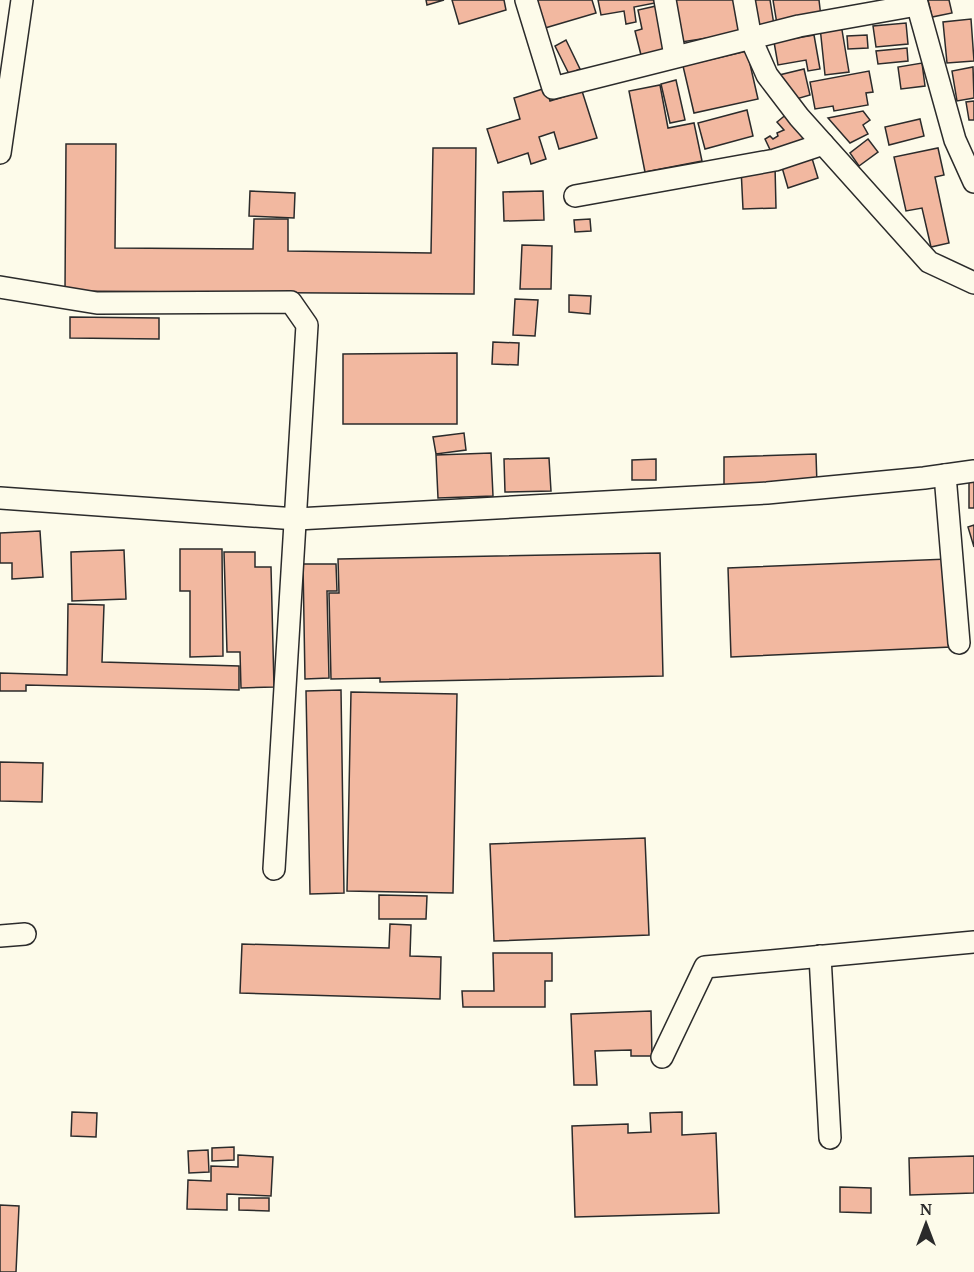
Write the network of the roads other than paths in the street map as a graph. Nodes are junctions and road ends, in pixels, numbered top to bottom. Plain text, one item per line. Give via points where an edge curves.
1 (22, 0) edge
2 (526, 0) edge
3 (664, 0) edge
4 (744, 0) edge
5 (916, 2) edge
6 (751, 39) junction
7 (675, 56) junction
8 (823, 144) junction
9 (0, 153) edge
10 (974, 182) edge
11 (575, 196) dead end
12 (974, 283) edge
13 (0, 287) edge
14 (974, 471) edge
15 (945, 475) junction
16 (0, 498) edge
17 (297, 519) junction
18 (959, 643) dead end
19 (274, 868) dead end
20 (25, 934) dead end
21 (0, 936) edge
22 (974, 942) edge
23 (820, 956) junction
24 (662, 1057) dead end
25 (830, 1138) dead end

1 - 9 street
2 - 7 street via 553,88
3 - 7 street
4 - 6 street
5 - 6 street
5 - 10 street via 955,140
6 - 7 street
6 - 8 street via 767,75
8 - 11 street via 776,160
8 - 12 street via 929,262
13 - 17 street via 97,303 291,302 307,325
14 - 15 street
15 - 17 street via 767,493
15 - 18 street
16 - 17 street
17 - 19 street
20 - 21 street
22 - 23 street
23 - 24 street via 705,967
23 - 25 street

